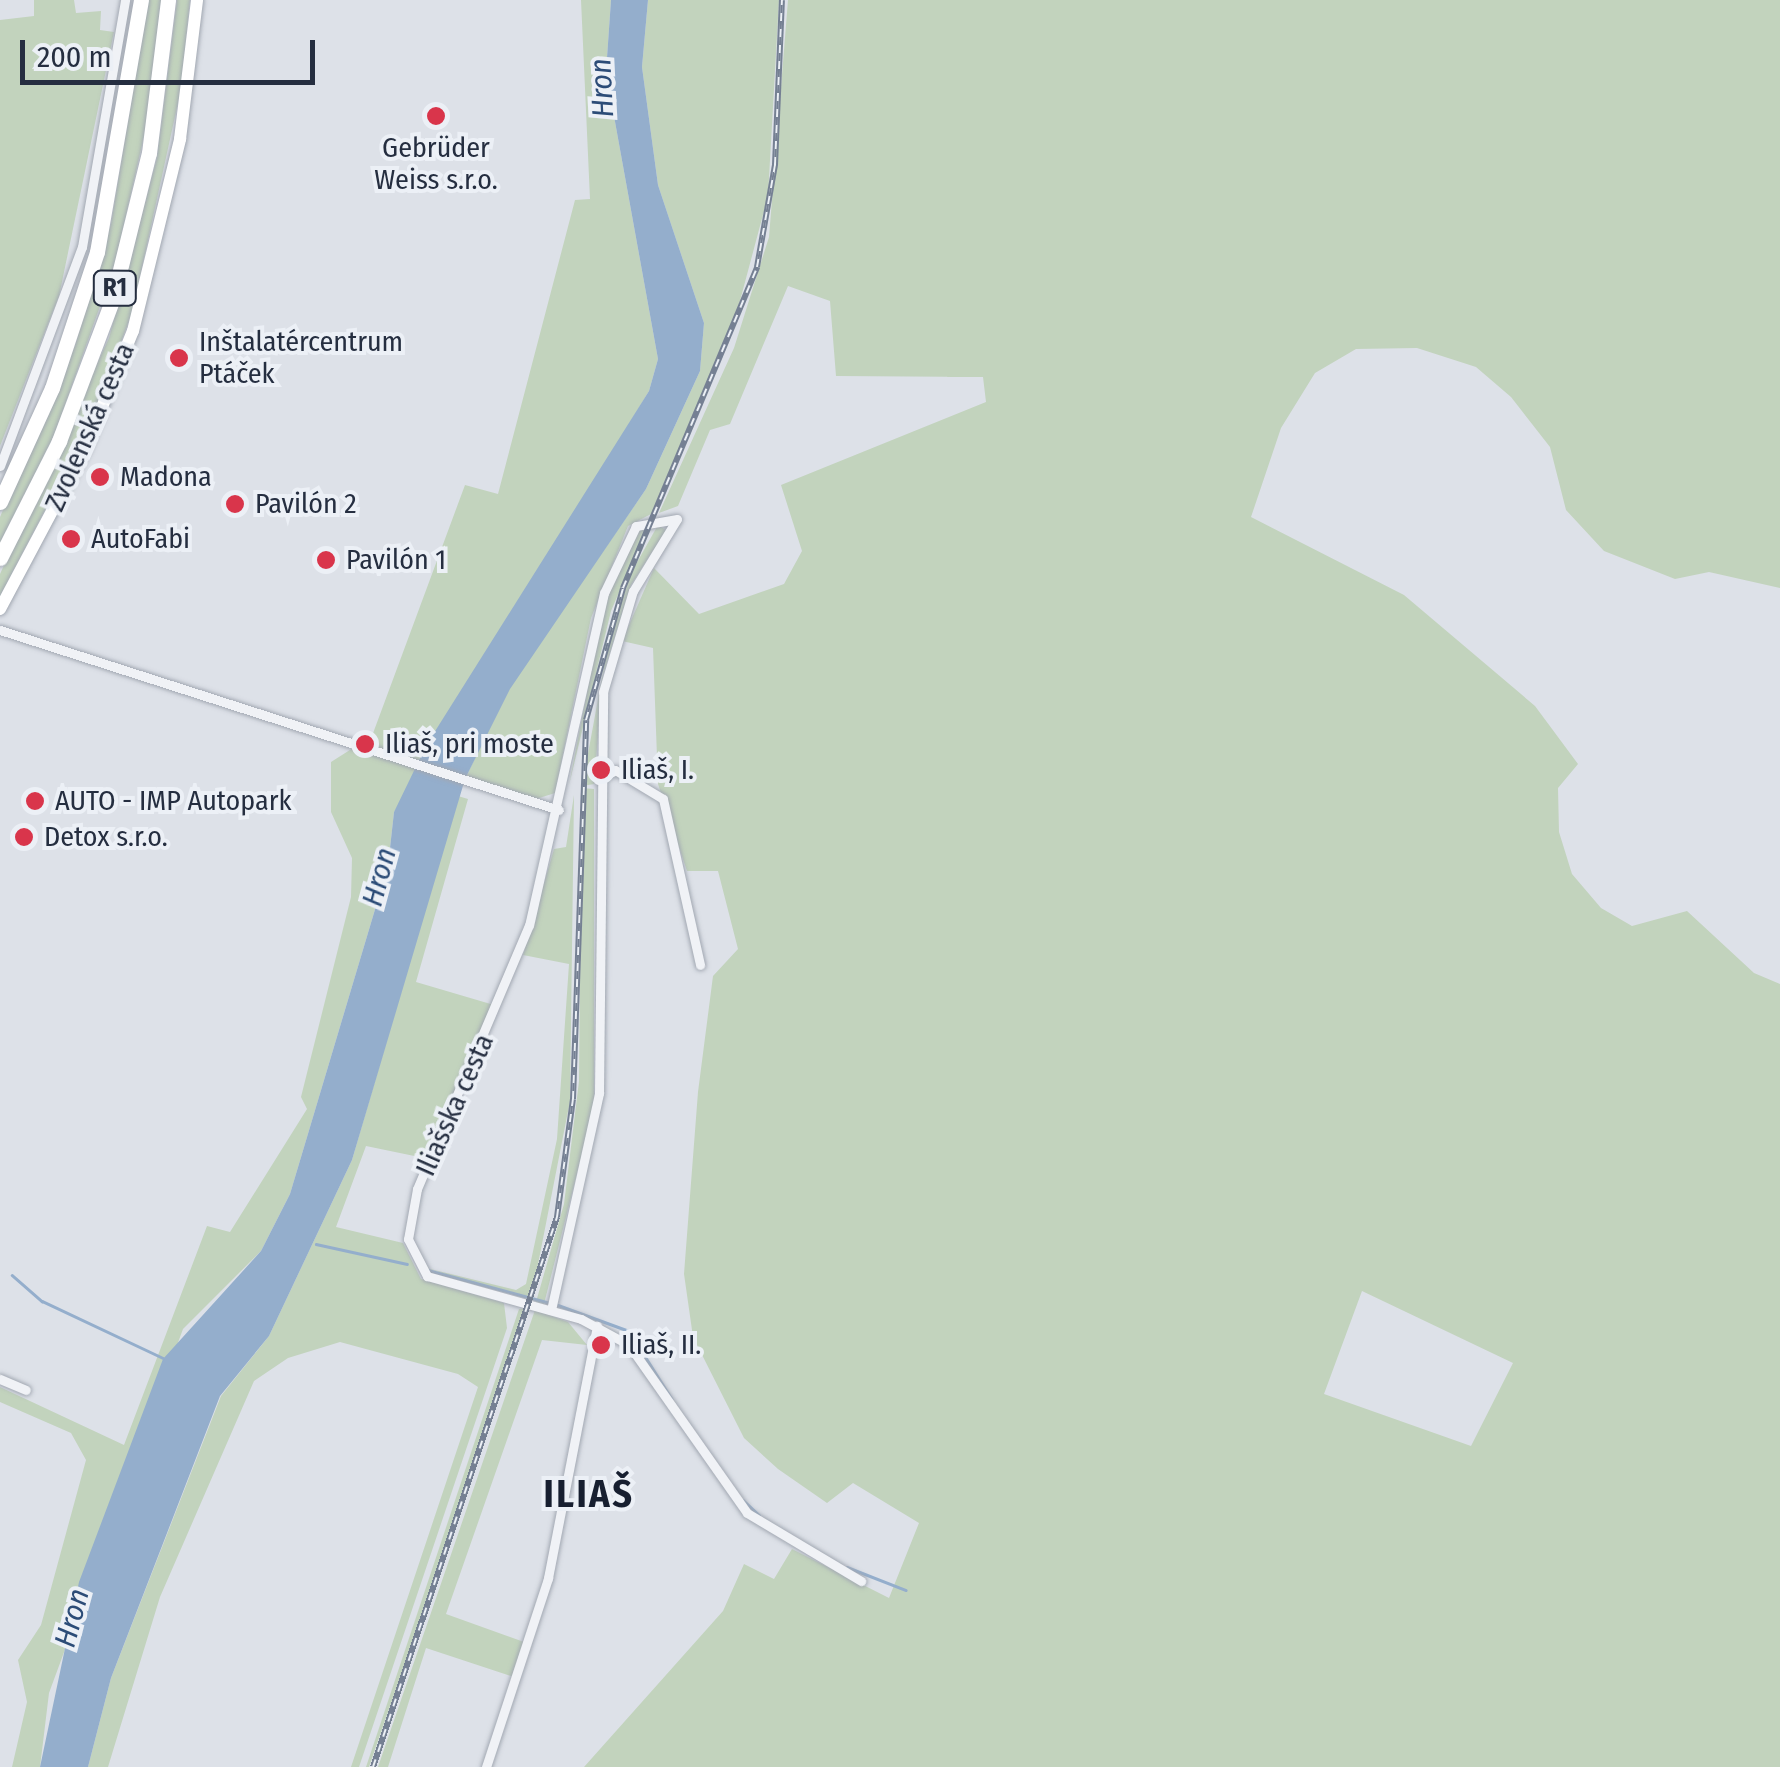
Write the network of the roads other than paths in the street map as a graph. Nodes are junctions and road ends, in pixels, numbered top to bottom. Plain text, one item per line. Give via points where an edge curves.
1 (125, 0) edge
2 (141, 0) edge
3 (168, 0) edge
4 (197, 0) edge
5 (0, 466) edge
6 (0, 502) edge
7 (0, 558) edge
8 (0, 609) edge
9 (0, 630) edge
10 (20, 639) junction
11 (0, 642) edge
12 (599, 744) junction
13 (614, 770) junction
14 (598, 780) junction
15 (560, 810) junction
16 (700, 965) dead end
17 (552, 1305) junction
18 (597, 1326) junction
19 (0, 1379) edge
20 (26, 1390) dead end
21 (861, 1581) dead end
22 (486, 1767) edge

1 - 5 street via 82,247
2 - 6 highway, R1 via 98,252 52,388
3 - 7 highway, R1 via 149,153 113,298 59,441
4 - 8 main road, Zvolenská cesta via 174,168 133,331 84,451
9 - 10 street
10 - 11 street
10 - 15 street
12 - 13 street
12 - 14 street
12 - 15 street via 607,672 633,591 677,519 636,526 604,593
13 - 14 street
13 - 16 street via 656,792 670,812
14 - 17 street via 599,1093
15 - 17 street, Iliašska cesta via 520,953 407,1229 427,1276
17 - 18 street, Iliašska cesta
18 - 21 street, Iliašska cesta via 640,1356 747,1513
18 - 22 street via 548,1578
19 - 20 street

